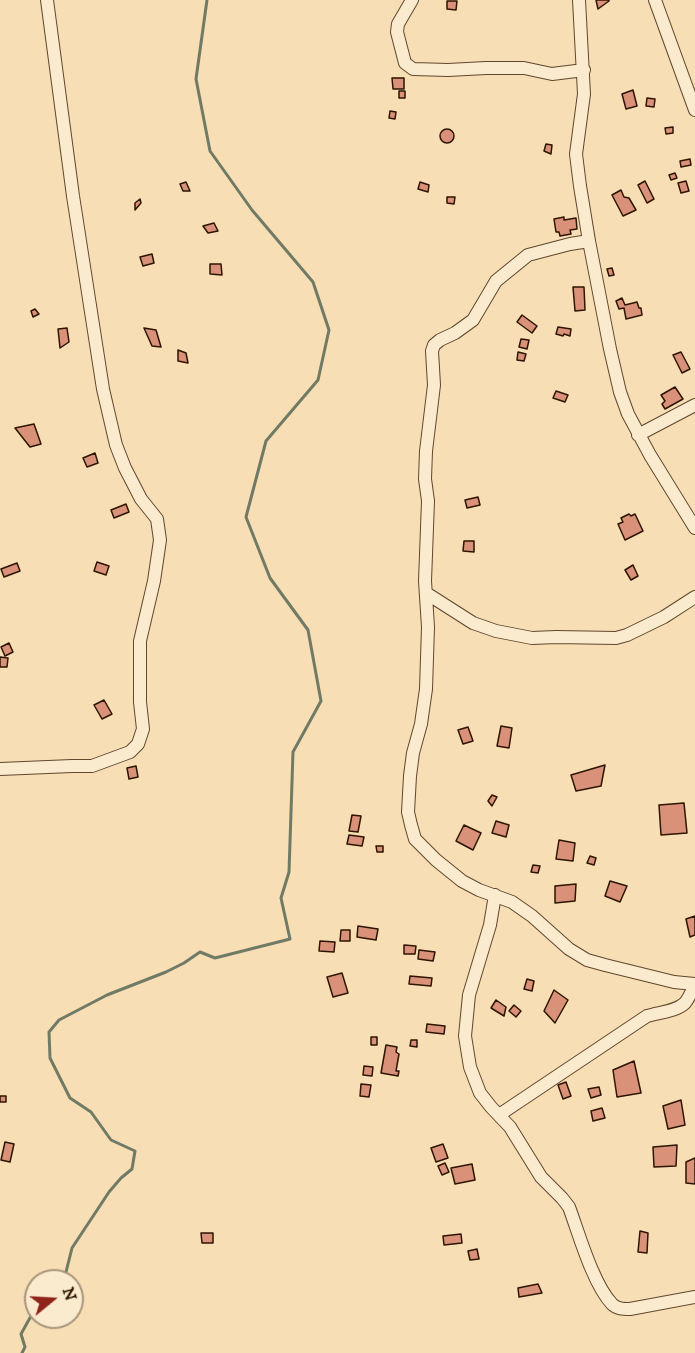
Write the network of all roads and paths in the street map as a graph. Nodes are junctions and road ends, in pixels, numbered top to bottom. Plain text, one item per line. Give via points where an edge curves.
1 (47, 0) edge
2 (411, 0) edge
3 (579, 0) edge
4 (655, 0) edge
5 (584, 70) junction
6 (695, 110) edge
7 (589, 241) junction
8 (695, 405) edge
9 (638, 435) junction
10 (695, 528) edge
11 (426, 593) junction
12 (695, 597) edge
13 (0, 769) edge
14 (495, 895) junction
15 (695, 984) edge
16 (499, 1115) junction
17 (695, 1297) edge

1 - 13 street via 103,389 116,445 141,499 157,519 160,540 140,641 143,729 138,744 130,752 92,766
2 - 5 street via 397,32 405,63 413,69 524,68 552,74
3 - 5 street
4 - 6 street
5 - 7 street via 576,154
7 - 9 street via 620,392
7 - 11 street via 528,255 496,281 473,320 434,345 425,479
8 - 9 street
9 - 10 street
11 - 12 street via 473,622 532,638 616,638 664,618
11 - 14 street via 426,689 413,753 408,812 415,839 436,860 462,881
14 - 15 street via 519,906 587,960
14 - 16 street via 490,925 468,994 465,1036 470,1067 480,1093
15 - 16 street via 686,1002 674,1010 647,1016
16 - 17 street via 519,1139 541,1177 569,1207 596,1281 613,1305 630,1309

